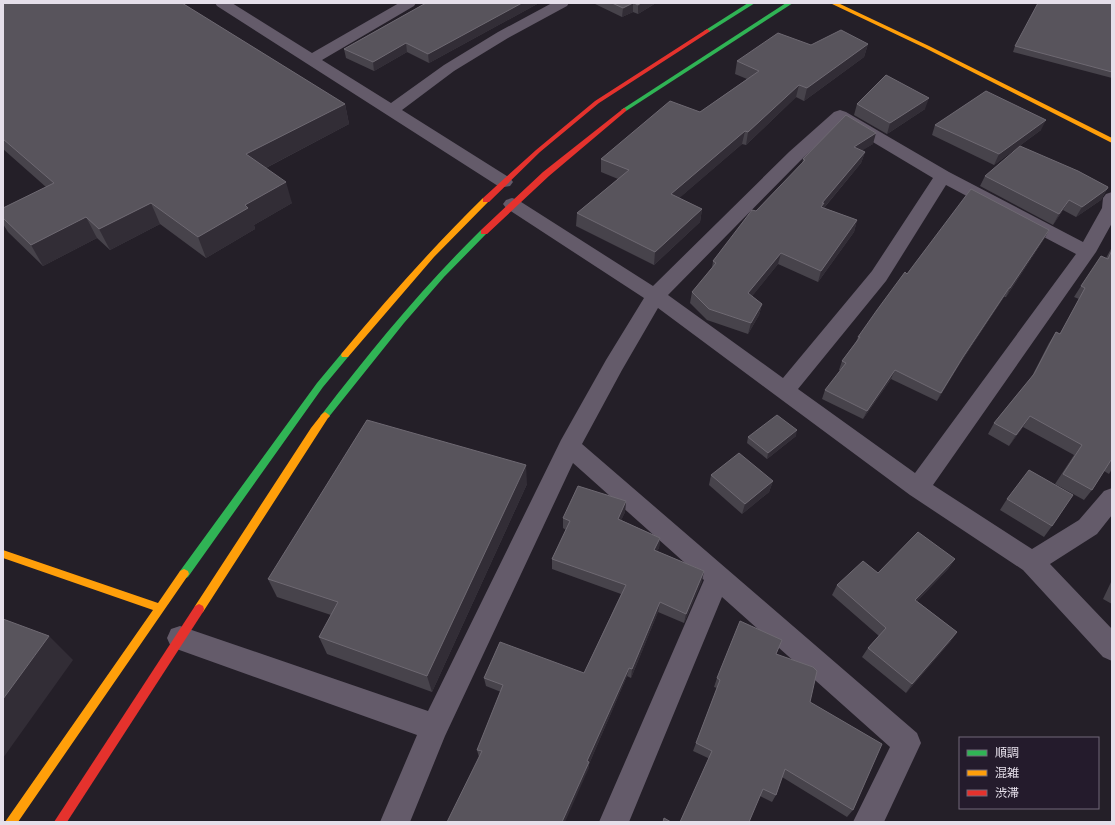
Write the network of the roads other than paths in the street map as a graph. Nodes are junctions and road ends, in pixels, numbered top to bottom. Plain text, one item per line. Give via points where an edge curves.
1 (222, 3) edge
2 (408, 3) edge
3 (562, 3) edge
4 (752, 3) edge
5 (790, 3) edge
6 (833, 3) edge
7 (311, 60) junction
8 (391, 110) junction
9 (1112, 141) edge
10 (943, 176) junction
11 (504, 182) junction
12 (1112, 198) edge
13 (512, 204) junction
14 (1087, 252) junction
15 (655, 296) junction
16 (784, 390) junction
17 (569, 446) junction
18 (918, 488) junction
19 (1112, 498) edge
20 (3, 554) edge
21 (1032, 562) junction
22 (718, 577) junction
23 (160, 608) junction
24 (180, 638) junction
25 (1112, 648) edge
26 (435, 727) junction
27 (11, 822) edge
28 (60, 822) edge
29 (395, 822) edge
30 (614, 822) edge
31 (868, 822) edge

1 - 7 street
2 - 7 street
3 - 8 street via 449,68
4 - 11 street via 597,102
5 - 13 street via 628,107
6 - 9 street via 941,54
7 - 8 street
8 - 11 street
10 - 14 street
10 - 15 street via 840,115 795,156
10 - 16 street via 879,276
11 - 23 street via 467,217 397,293 320,385
12 - 14 street via 1111,208
13 - 15 street
13 - 24 street via 422,296 346,388 314,431
14 - 18 street
15 - 16 street
15 - 17 street
16 - 18 street
17 - 22 street
17 - 26 street
18 - 21 street
19 - 21 street via 1088,527
20 - 23 street
21 - 25 street
22 - 30 street
22 - 31 street via 907,744
23 - 27 street
24 - 26 street
24 - 28 street
26 - 29 street

